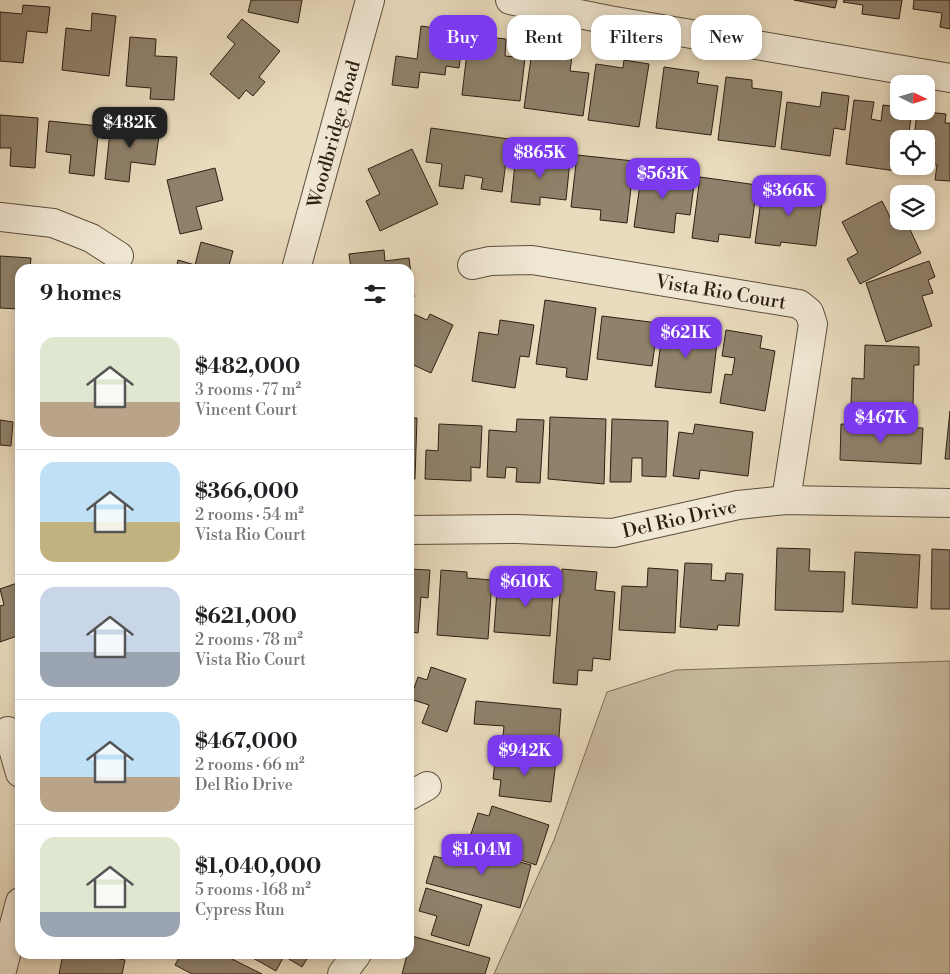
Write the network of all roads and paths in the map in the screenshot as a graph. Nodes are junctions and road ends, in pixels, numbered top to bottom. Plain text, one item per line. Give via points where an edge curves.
1 (370, 0) edge
2 (510, 0) edge
3 (950, 78) edge
4 (0, 217) edge
5 (119, 256) dead end
6 (297, 264) edge
7 (472, 265) dead end
8 (786, 500) junction
9 (950, 503) edge
10 (414, 530) edge
11 (9, 731) edge
12 (15, 754) edge
13 (15, 921) edge
14 (354, 959) edge
15 (1, 974) edge
16 (342, 974) edge

1 - 6 street, Woodbridge Road
2 - 3 street via 608,20
4 - 5 street via 53,223 92,238
7 - 8 street, Vista Rio Court via 532,260 799,304 809,312 813,324
8 - 9 street, Del Rio Drive
8 - 10 street, Del Rio Drive via 738,505 613,532
11 - 12 street
13 - 15 street
14 - 16 street

